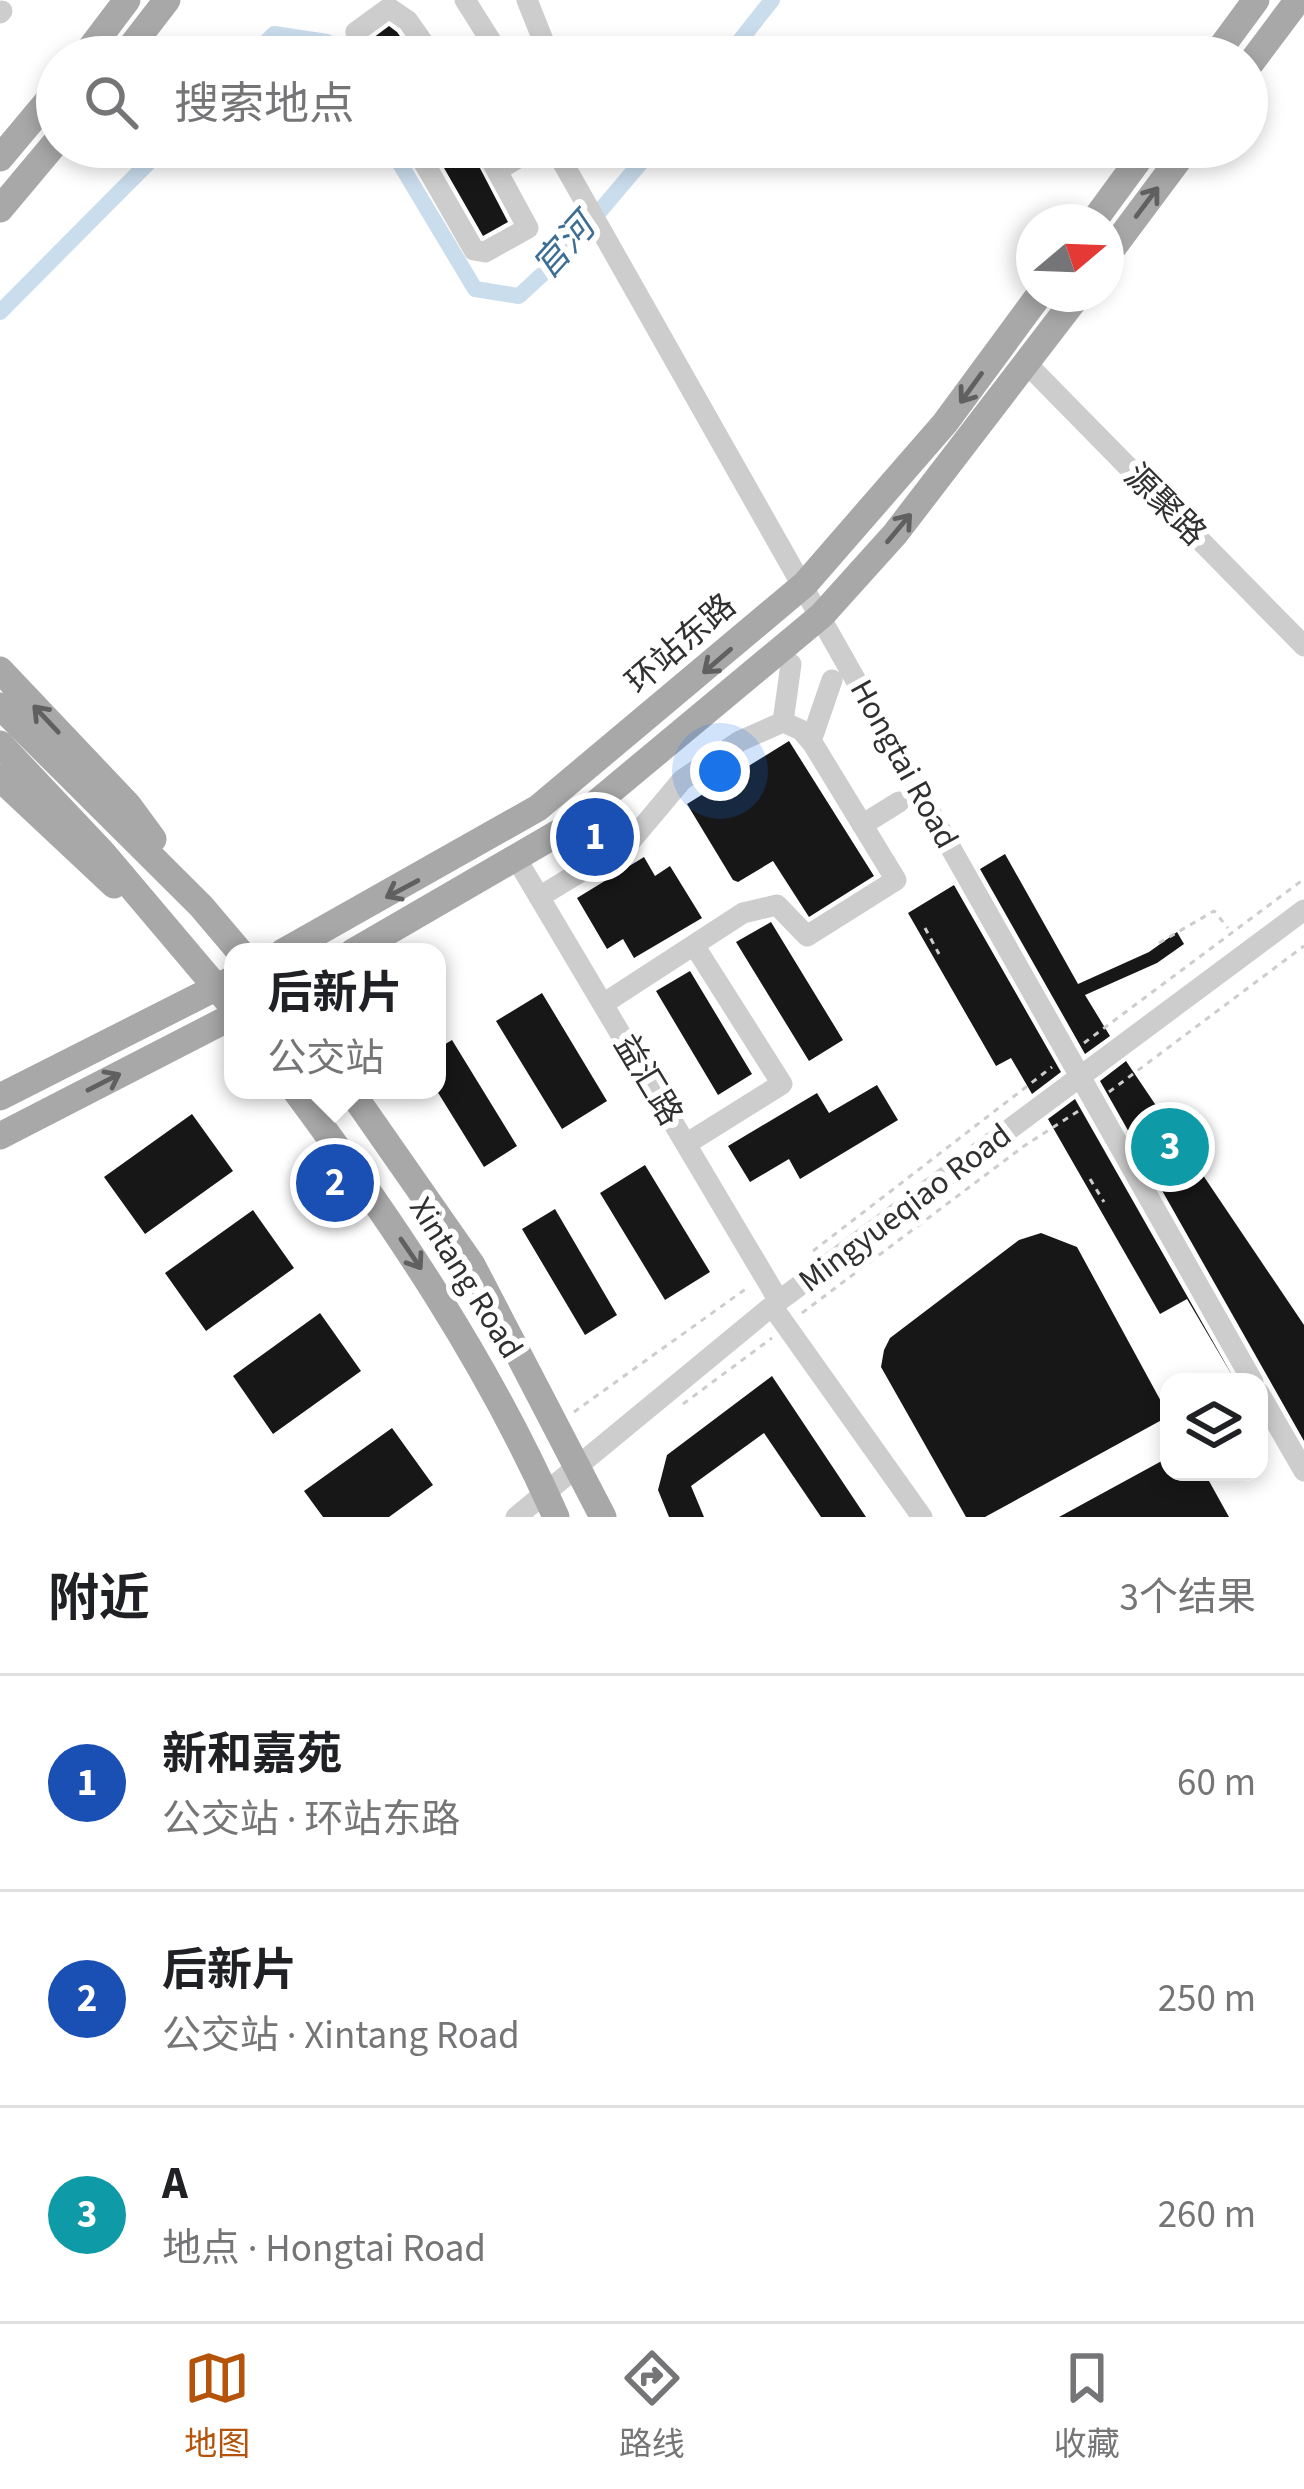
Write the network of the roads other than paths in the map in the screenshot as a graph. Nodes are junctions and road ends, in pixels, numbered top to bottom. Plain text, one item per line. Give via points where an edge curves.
1 (127, 0) edge
2 (167, 0) edge
3 (466, 0) edge
4 (526, 0) edge
5 (1256, 0) edge
6 (1298, 0) edge
7 (99, 36) edge
8 (139, 36) edge
9 (357, 36) edge
10 (419, 36) edge
11 (488, 36) edge
12 (541, 36) edge
13 (1229, 36) edge
14 (1268, 40) edge
15 (36, 115) edge
16 (0, 158) edge
17 (36, 166) edge
18 (427, 168) edge
19 (501, 168) edge
20 (566, 168) edge
21 (1133, 168) edge
22 (1172, 168) edge
23 (498, 170) joint
24 (1106, 204) edge
25 (0, 209) edge
26 (1124, 233) edge
27 (1027, 312) edge
28 (1065, 312) edge
29 (1027, 364) junction
30 (806, 584) junction
31 (822, 615) junction
32 (1304, 646) edge
33 (791, 664) dead end
34 (0, 670) edge
35 (832, 680) dead end
36 (0, 706) edge
37 (783, 722) junction
38 (811, 741) junction
39 (0, 744) edge
40 (0, 778) edge
41 (899, 802) dead end
42 (862, 825) junction
43 (516, 858) junction
44 (539, 897) junction
45 (201, 906) junction
46 (1304, 910) edge
47 (154, 918) junction
48 (232, 943) edge
49 (299, 943) edge
50 (368, 943) edge
51 (694, 945) junction
52 (224, 992) edge
53 (224, 999) edge
54 (224, 1000) edge
55 (603, 1004) junction
56 (1078, 1080) junction
57 (0, 1096) edge
58 (301, 1099) edge
59 (356, 1099) edge
60 (0, 1136) edge
61 (686, 1144) junction
62 (776, 1303) junction
63 (1248, 1373) edge
64 (1268, 1409) edge
65 (578, 1460) junction
66 (1304, 1472) edge
67 (544, 1489) junction
68 (516, 1517) edge
69 (556, 1517) edge
70 (603, 1517) edge
71 (922, 1517) edge

1 - 7 main road
2 - 8 main road
3 - 11 street
4 - 12 street
5 - 13 main road
6 - 14 main road
9 - 10 street via 389,8
15 - 16 main road
17 - 25 main road
18 - 23 street via 474,250 485,252 528,228
19 - 23 street
20 - 30 street, Hongtai Road
21 - 24 main road
26 -> 22 main road
27 -> 30 main road, 环站东路 via 945,423
28 - 29 main road, 环站东路
31 -> 29 main road, 环站东路
29 - 32 street, 源聚路
30 - 31 street, Hongtai Road
30 -> 49 main road, 环站东路 via 538,808
31 - 43 main road, 环站东路 via 565,830
31 - 56 street, Hongtai Road
33 - 37 street
45 -> 34 main road via 128,805
35 - 38 street
36 - 45 main road
37 - 38 street
37 - 44 street via 682,780 630,842
38 - 42 street
39 - 47 main road
40 - 47 main road
41 - 42 street
42 - 51 street via 896,880 807,936 777,905 743,913
43 - 44 street, 益汇路
43 - 50 main road, 环站东路
44 - 55 street, 益汇路
45 - 48 main road
46 - 56 street, Mingyueqiao Road
47 - 52 main road
51 - 55 street
51 - 61 street via 782,1084
53 - 57 main road
60 -> 54 main road
55 - 61 street, 益汇路
56 - 62 street, Mingyueqiao Road
56 - 63 street, Hongtai Road
58 -> 67 main road, Xintang Road via 424,1272
59 - 65 main road, Xintang Road via 472,1265
61 - 62 street, 益汇路
62 - 65 street, Mingyueqiao Road
62 - 71 street, 益汇路
64 - 66 street
65 - 67 street, Mingyueqiao Road
65 - 70 main road, Xintang Road
67 - 68 street, Mingyueqiao Road
67 - 69 main road, Xintang Road

